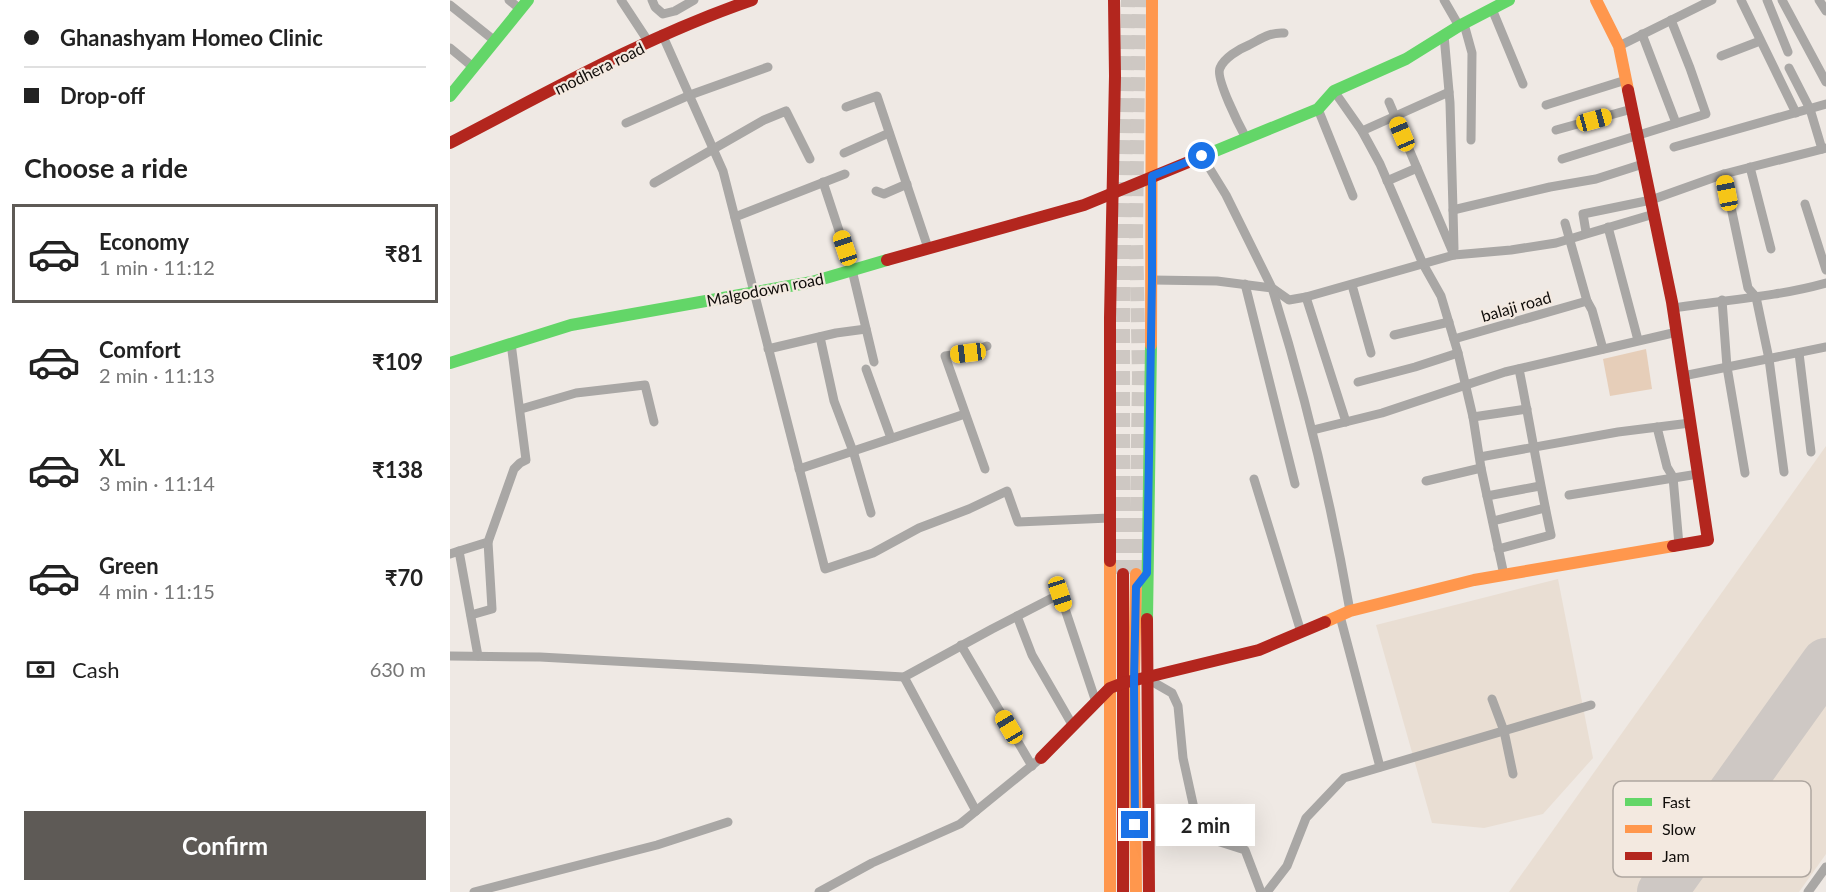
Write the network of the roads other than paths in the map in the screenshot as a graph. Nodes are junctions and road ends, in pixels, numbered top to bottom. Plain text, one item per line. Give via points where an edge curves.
1 (509, 0) edge
2 (621, 0) edge
3 (652, 0) edge
4 (694, 0) edge
5 (725, 0) edge
6 (753, 0) edge
7 (1114, 0) edge
8 (1152, 0) edge
9 (1444, 0) edge
10 (1509, 0) edge
11 (1596, 0) edge
12 (1712, 0) edge
13 (1741, 0) edge
14 (1767, 0) edge
15 (1782, 0) edge
16 (1819, 0) edge
17 (450, 5) edge
18 (524, 5) edge
19 (1492, 9) junction
20 (1826, 11) edge
21 (1671, 20) junction
22 (1462, 25) junction
23 (1284, 33) dead end
24 (662, 34) junction
25 (1642, 34) junction
26 (1444, 35) junction
27 (646, 38) junction
28 (495, 41) junction
29 (1760, 41) junction
30 (1618, 46) junction
31 (450, 48) edge
32 (1788, 52) dead end
33 (1721, 56) dead end
34 (768, 67) dead end
35 (473, 68) junction
36 (1789, 68) dead end
37 (1626, 80) junction
38 (1826, 82) edge
39 (1523, 84) dead end
40 (1334, 91) junction
41 (1449, 92) junction
42 (451, 94) edge
43 (690, 95) junction
44 (1389, 102) dead end
45 (1826, 104) edge
46 (1545, 105) dead end
47 (846, 107) dead end
48 (1318, 109) junction
49 (1632, 109) junction
50 (1810, 109) junction
51 (1796, 113) junction
52 (1395, 116) junction
53 (626, 123) dead end
54 (1676, 123) junction
55 (1556, 130) dead end
56 (1362, 131) junction
57 (890, 133) junction
58 (1637, 135) junction
59 (450, 136) edge
60 (1246, 138) junction
61 (1471, 141) dead end
62 (450, 143) edge
63 (1674, 147) dead end
64 (1824, 148) edge
65 (714, 149) junction
66 (844, 153) dead end
67 (1202, 156) junction
68 (810, 159) dead end
69 (1562, 159) dead end
70 (1643, 164) junction
71 (1750, 167) junction
72 (1417, 168) junction
73 (845, 174) dead end
74 (1724, 174) junction
75 (1152, 176) junction
76 (1387, 181) junction
77 (823, 182) junction
78 (654, 183) dead end
79 (907, 184) junction
80 (876, 191) dead end
81 (1113, 195) junction
82 (1353, 196) dead end
83 (1651, 200) junction
84 (1805, 204) dead end
85 (1453, 210) junction
86 (1654, 214) junction
87 (735, 217) junction
88 (1565, 223) dead end
89 (1608, 227) junction
90 (1586, 232) junction
91 (1570, 238) junction
92 (928, 248) junction
93 (1771, 249) dead end
94 (1454, 255) junction
95 (1423, 264) junction
96 (852, 270) junction
97 (1826, 270) edge
98 (1152, 280) junction
99 (1826, 283) edge
100 (1245, 284) junction
101 (1352, 285) junction
102 (1272, 288) junction
103 (753, 292) junction
104 (1306, 297) junction
105 (1755, 297) junction
106 (1722, 300) junction
107 (1587, 301) junction
108 (1673, 308) junction
109 (1449, 322) junction
110 (866, 329) junction
111 (1677, 332) junction
112 (1394, 335) dead end
113 (820, 337) junction
114 (1454, 339) junction
115 (1638, 340) junction
116 (511, 343) junction
117 (987, 346) dead end
118 (1826, 347) edge
119 (768, 349) junction
120 (1603, 350) junction
121 (1371, 353) dead end
122 (1458, 353) junction
123 (1798, 353) junction
124 (1769, 359) junction
125 (874, 362) dead end
126 (450, 363) edge
127 (1728, 367) junction
128 (866, 369) dead end
129 (1519, 369) junction
130 (1683, 376) junction
131 (1358, 381) dead end
132 (1466, 385) junction
133 (521, 409) junction
134 (1527, 409) junction
135 (965, 414) junction
136 (1473, 417) junction
137 (654, 422) dead end
138 (1346, 422) junction
139 (1690, 423) junction
140 (1657, 427) junction
141 (1313, 430) junction
142 (891, 438) junction
143 (1535, 447) junction
144 (853, 451) junction
145 (1811, 452) dead end
146 (1480, 457) junction
147 (1481, 468) junction
148 (799, 469) junction
149 (985, 469) dead end
150 (1784, 472) dead end
151 (1745, 473) dead end
152 (1698, 474) junction
153 (1673, 477) junction
154 (1254, 479) dead end
155 (1426, 481) dead end
156 (1295, 484) dead end
157 (1540, 486) junction
158 (1487, 495) junction
159 (1569, 495) dead end
160 (1545, 508) junction
161 (872, 513) dead end
162 (1109, 518) junction
163 (1493, 521) junction
164 (488, 542) junction
165 (1679, 545) junction
166 (1498, 549) junction
167 (455, 552) edge
168 (1135, 574) junction
169 (1504, 575) junction
170 (1110, 577) junction
171 (1130, 587) junction
172 (1345, 613) junction
173 (471, 615) junction
174 (1017, 616) junction
175 (1301, 632) junction
176 (962, 645) junction
177 (450, 656) edge
178 (478, 656) junction
179 (904, 676) junction
180 (1134, 681) junction
181 (1110, 688) junction
182 (1492, 699) dead end
183 (1096, 702) junction
184 (1592, 705) dead end
185 (1073, 726) junction
186 (1504, 730) junction
187 (1036, 762) junction
188 (1380, 767) junction
189 (1513, 774) dead end
190 (976, 811) junction
191 (728, 822) dead end
192 (1826, 867) edge
193 (474, 892) edge
194 (819, 892) edge
195 (1110, 892) edge
196 (1123, 892) edge
197 (1136, 892) edge
198 (1149, 892) edge
199 (1261, 892) edge
200 (1267, 892) edge
201 (1808, 892) edge

1 - 18 street
2 - 27 street
3 - 4 street via 663,14 675,12
5 - 24 street
6 - 24 street, modhera road
7 - 81 street
8 - 75 street
9 - 22 street
10 - 19 street
11 - 30 street
12 - 21 street
13 - 29 street
14 - 32 street
15 - 38 street
16 - 20 street
17 - 28 street
18 - 28 street
19 - 22 street
19 - 39 street
21 - 25 street
21 - 54 street via 1706,114
22 - 26 street
22 - 61 street via 1472,53
23 - 60 street via 1273,32 1242,48 1220,67 1225,93
24 - 27 street
24 - 43 street
24 - 62 street, modhera road
25 - 30 street
25 - 54 street
26 - 40 street via 1406,59
26 - 41 street
27 - 59 street
28 - 35 street
29 - 33 street
29 - 51 street
30 - 37 street
31 - 35 street
34 - 43 street
35 - 42 street
36 - 50 street
37 - 46 street
37 - 49 street
40 - 48 street
40 - 56 street
41 - 52 street
41 - 85 street
43 - 53 street
43 - 65 street
44 - 52 street
45 - 50 street
47 - 57 street via 877,96
48 - 60 street
48 - 82 street
49 - 55 street
49 - 58 street
50 - 51 street
50 - 64 street
51 - 63 street
52 - 56 street
52 - 72 street
54 - 58 street
56 - 76 street
57 - 66 street
57 - 79 street
58 - 69 street
58 - 70 street
60 - 67 street
64 - 71 street
65 - 68 street via 786,111
65 - 78 street
65 - 87 street
67 - 75 street
67 - 102 street
70 - 83 street
70 - 85 street via 1596,179
71 - 74 street
71 - 93 street
72 - 76 street
72 - 94 street
73 - 77 street
74 - 83 street
74 - 105 street via 1748,288
75 - 81 street, Malgodown road
75 - 98 street
76 - 95 street
77 - 87 street
77 - 96 street
79 - 80 street via 884,194
79 - 92 street
81 - 92 street, Malgodown road
81 - 162 street
83 - 86 street
83 - 90 street via 1583,214
84 - 97 street
85 - 94 street
86 - 89 street
86 - 108 street
87 - 103 street
88 - 91 street
89 - 90 street
89 - 115 street
90 - 91 street
91 - 94 street via 1511,250
91 - 107 street
92 - 96 street, Malgodown road
94 - 95 street
95 - 101 street
95 - 109 street via 1441,296
96 - 103 street, Malgodown road via 812,282
96 - 110 street
98 - 100 street
98 - 168 street
99 - 105 street
100 - 102 street
100 - 156 street
101 - 104 street
101 - 121 street
102 - 104 street via 1289,300
102 - 141 street
103 - 116 street, Malgodown road via 571,325
103 - 119 street
104 - 138 street
105 - 106 street
105 - 124 street
106 - 108 street
106 - 127 street
107 - 114 street, balaji road
107 - 120 street
108 - 111 street
109 - 112 street
109 - 114 street
110 - 113 street
110 - 125 street
111 - 115 street
111 - 130 street
113 - 119 street
113 - 144 street via 834,401
114 - 122 street
115 - 120 street
116 - 126 street, Malgodown road
116 - 133 street
117 - 135 street via 945,356
118 - 123 street
119 - 148 street
120 - 129 street
122 - 131 street
122 - 132 street
123 - 124 street
123 - 145 street
124 - 127 street
124 - 150 street
127 - 130 street
127 - 151 street
128 - 142 street
129 - 132 street
129 - 134 street
130 - 139 street
132 - 136 street
132 - 138 street
133 - 137 street via 576,393 645,385
133 - 164 street via 526,460 514,469
134 - 136 street
134 - 143 street
135 - 142 street
135 - 149 street
136 - 146 street
138 - 141 street
139 - 140 street
139 - 152 street
140 - 143 street
140 - 153 street
141 - 172 street via 1340,552
142 - 144 street
143 - 146 street
143 - 157 street
144 - 148 street
144 - 161 street
146 - 147 street
147 - 155 street
147 - 158 street
148 - 162 street via 825,569 873,553 919,528 1007,491 1018,522
152 - 153 street
152 - 165 street via 1708,540
153 - 159 street
153 - 165 street
154 - 175 street
157 - 158 street
157 - 160 street
158 - 163 street
160 - 163 street
160 - 166 street via 1551,535
162 - 170 street
163 - 166 street
164 - 167 street
164 - 173 street via 492,609
165 - 169 street
166 - 169 street
167 - 173 street
168 - 171 street
168 - 171 street
168 - 180 street
169 - 172 street
170 - 171 street
170 - 181 street
171 - 180 street
172 - 175 street
172 - 188 street
173 - 178 street
174 - 176 street
174 - 183 street via 1060,594
174 - 185 street via 1032,655
175 - 180 street via 1259,650
176 - 179 street
176 - 187 street
177 - 178 street
178 - 179 street
179 - 190 street
180 - 181 street
180 - 196 street
180 - 197 street
180 - 198 street
180 - 199 street via 1172,693 1178,706 1183,758 1197,822 1220,842 1245,850
181 - 183 street
181 - 195 street
182 - 186 street
183 - 185 street
184 - 186 street
185 - 187 street
186 - 188 street
186 - 189 street
187 - 190 street
188 - 200 street via 1344,778 1306,818 1287,866
190 - 194 street via 960,825 872,862
191 - 193 street via 657,845
192 - 201 street

